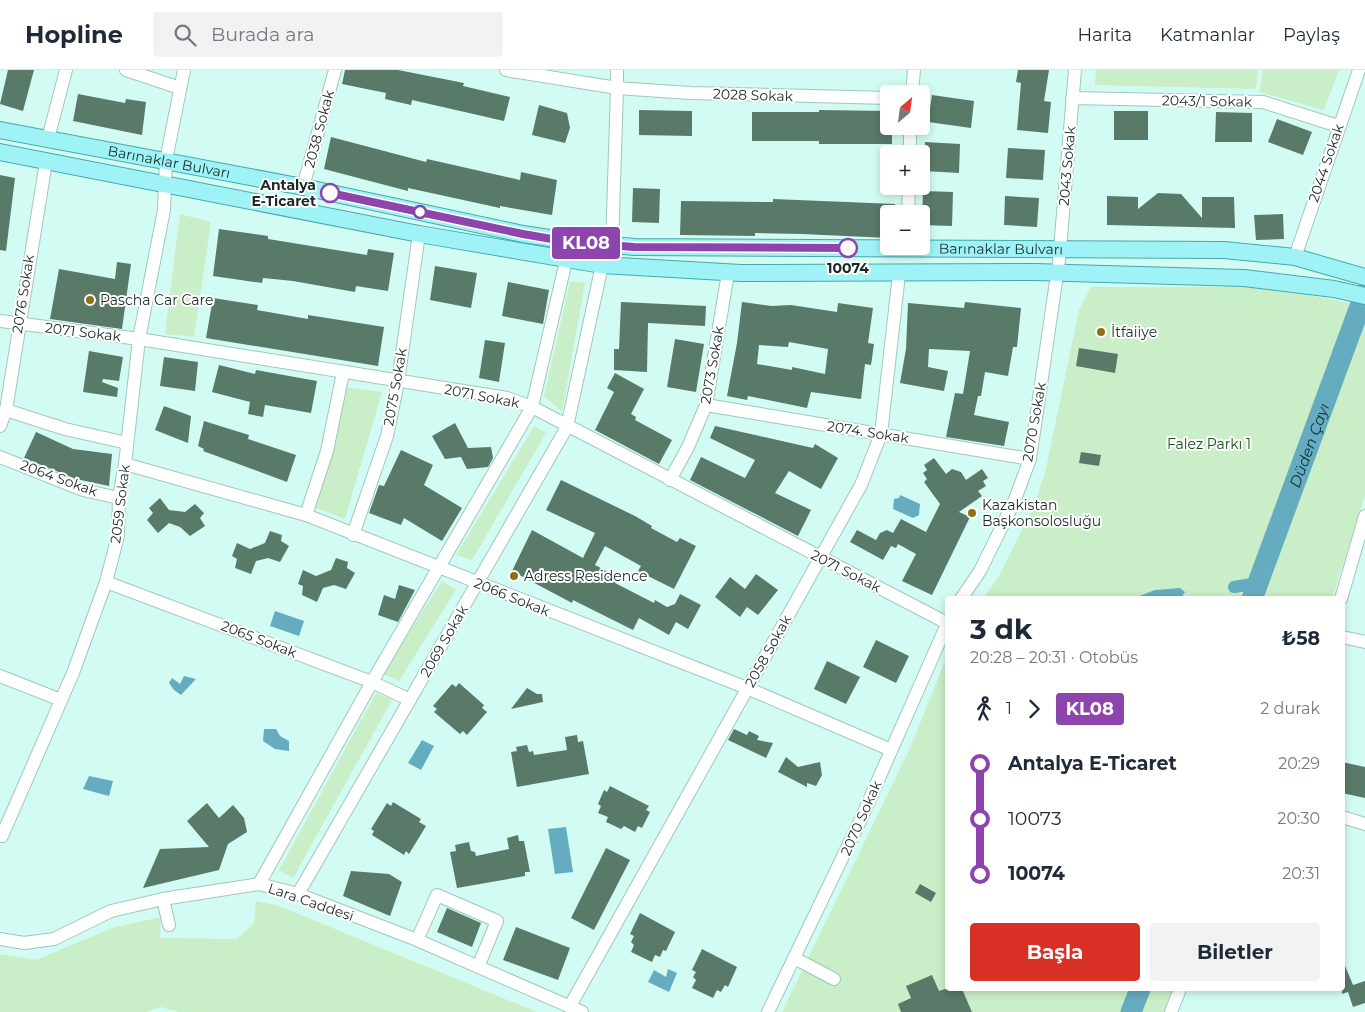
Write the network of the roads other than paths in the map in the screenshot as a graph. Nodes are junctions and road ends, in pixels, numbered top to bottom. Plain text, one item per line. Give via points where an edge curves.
1 (66, 70) edge
2 (126, 70) edge
3 (184, 70) edge
4 (334, 70) edge
5 (506, 70) edge
6 (617, 70) edge
7 (914, 70) edge
8 (1075, 70) edge
9 (1360, 70) edge
10 (913, 85) edge
11 (180, 88) junction
12 (617, 88) junction
13 (880, 98) edge
14 (1072, 98) junction
15 (1338, 126) junction
16 (0, 130) edge
17 (48, 139) junction
18 (0, 152) edge
19 (166, 160) junction
20 (46, 162) junction
21 (165, 185) junction
22 (303, 187) junction
23 (419, 234) junction
24 (612, 246) junction
25 (880, 247) edge
26 (930, 249) edge
27 (1295, 256) junction
28 (566, 260) junction
29 (1059, 261) junction
30 (602, 265) junction
31 (728, 273) junction
32 (899, 274) junction
33 (1358, 275) edge
34 (1365, 296) edge
35 (0, 322) edge
36 (18, 324) junction
37 (139, 339) junction
38 (343, 373) junction
39 (398, 382) junction
40 (706, 405) junction
41 (532, 407) junction
42 (6, 410) junction
43 (0, 426) edge
44 (567, 427) junction
45 (881, 434) junction
46 (126, 443) junction
47 (0, 457) edge
48 (1030, 459) junction
49 (126, 464) junction
50 (670, 480) junction
51 (119, 498) junction
52 (306, 516) junction
53 (1365, 516) edge
54 (353, 535) junction
55 (821, 557) junction
56 (440, 566) junction
57 (106, 582) junction
58 (477, 584) junction
59 (963, 596) edge
60 (1342, 596) edge
61 (945, 621) edge
62 (945, 627) edge
63 (1345, 638) edge
64 (1365, 642) edge
65 (0, 676) edge
66 (372, 682) junction
67 (747, 688) junction
68 (61, 700) junction
69 (410, 700) junction
70 (891, 750) junction
71 (1345, 818) edge
72 (1365, 824) edge
73 (1, 836) edge
74 (259, 884) junction
75 (298, 894) junction
76 (163, 899) junction
77 (169, 925) dead end
78 (0, 939) edge
79 (417, 940) junction
80 (796, 959) junction
81 (478, 967) junction
82 (834, 979) dead end
83 (1179, 991) edge
84 (570, 1006) junction
85 (582, 1012) edge
86 (768, 1012) edge
87 (1171, 1012) edge

1 - 17 street
2 - 11 street
3 - 11 street, 2059 Sokak
4 - 22 street, 2038 Sokak
5 - 12 street, 2028 Sokak
6 - 12 street
7 - 10 street
8 - 14 street, 2043 Sokak
9 - 15 street, 2044 Sokak
11 - 19 street, 2059 Sokak
12 - 13 street, 2028 Sokak via 690,94
12 - 24 street
14 - 15 street, 2043/1 Sokak via 1263,102
14 - 29 street, 2043 Sokak
15 - 27 street, 2044 Sokak
16 - 17 main road, Barınaklar Bulvarı
17 - 19 main road, Barınaklar Bulvarı
18 - 20 main road, Barınaklar Bulvarı
19 - 21 street, 2059 Sokak
19 - 22 main road, Barınaklar Bulvarı
20 - 21 main road, Barınaklar Bulvarı
20 - 36 street, 2076 Sokak
21 - 23 main road, Barınaklar Bulvarı
21 - 37 street, 2059 Sokak via 164,210
22 - 24 main road, Barınaklar Bulvarı via 523,234
23 - 28 main road, Barınaklar Bulvarı
23 - 39 street, 2075 Sokak
24 - 25 main road, Barınaklar Bulvarı
26 - 29 main road, Barınaklar Bulvarı
27 - 29 main road, Barınaklar Bulvarı via 1224,250
27 - 33 main road, Barınaklar Bulvarı
28 - 30 main road, Barınaklar Bulvarı
28 - 41 street
29 - 32 main road, Barınaklar Bulvarı
29 - 34 main road, Barınaklar Bulvarı via 1244,278
29 - 48 street, 2070 Sokak
30 - 31 main road, Barınaklar Bulvarı
30 - 44 street, 2069 Sokak
31 - 32 main road, Barınaklar Bulvarı
31 - 40 street, 2073 Sokak
32 - 45 street, 2058 Sokak
35 - 36 street, 2071 Sokak
36 - 37 street, 2071 Sokak
36 - 42 street, 2076 Sokak
37 - 38 street, 2071 Sokak
37 - 46 street, 2059 Sokak
38 - 39 street, 2071 Sokak
38 - 52 street via 327,450
39 - 41 street, 2071 Sokak via 507,398
39 - 54 street, 2075 Sokak via 387,436
40 - 45 street, 2074. Sokak
40 - 50 street, 2073 Sokak
41 - 44 street, 2071 Sokak
41 - 56 street
42 - 43 street, 2076 Sokak
42 - 46 street via 65,429
44 - 50 street, 2071 Sokak
44 - 58 street, 2069 Sokak
45 - 48 street, 2074. Sokak
45 - 55 street, 2058 Sokak via 861,485
46 - 49 street, 2059 Sokak
47 - 51 street, 2064 Sokak via 83,490
48 - 59 street, 2070 Sokak via 989,554
49 - 51 street, 2059 Sokak
49 - 52 street, 2066 Sokak
50 - 55 street, 2071 Sokak
51 - 57 street, 2059 Sokak via 118,536
52 - 54 street, 2066 Sokak
53 - 60 street
54 - 56 street, 2066 Sokak
55 - 61 street, 2071 Sokak
55 - 67 street, 2058 Sokak
56 - 58 street, 2066 Sokak
56 - 66 street
57 - 66 street, 2065 Sokak
57 - 68 street, 2059 Sokak
58 - 67 street, 2066 Sokak
58 - 69 street, 2069 Sokak
62 - 70 street, 2070 Sokak
63 - 64 street
65 - 68 street
66 - 69 street, 2065 Sokak
66 - 74 street
67 - 70 street, 2066 Sokak
67 - 84 street, 2058 Sokak
68 - 73 street, 2059 Sokak
69 - 75 street, 2069 Sokak
70 - 80 street, 2070 Sokak
71 - 72 street
74 - 75 street, Lara Caddesi
74 - 76 street, Lara Caddesi
75 - 79 street, Lara Caddesi
76 - 77 street
76 - 78 street, Lara Caddesi via 112,911 54,939 24,943
79 - 81 street, Lara Caddesi
79 - 81 street via 437,895 497,921
80 - 82 street
80 - 86 street, 2070 Sokak
81 - 84 street, Lara Caddesi
83 - 87 street
84 - 85 street, Lara Caddesi

